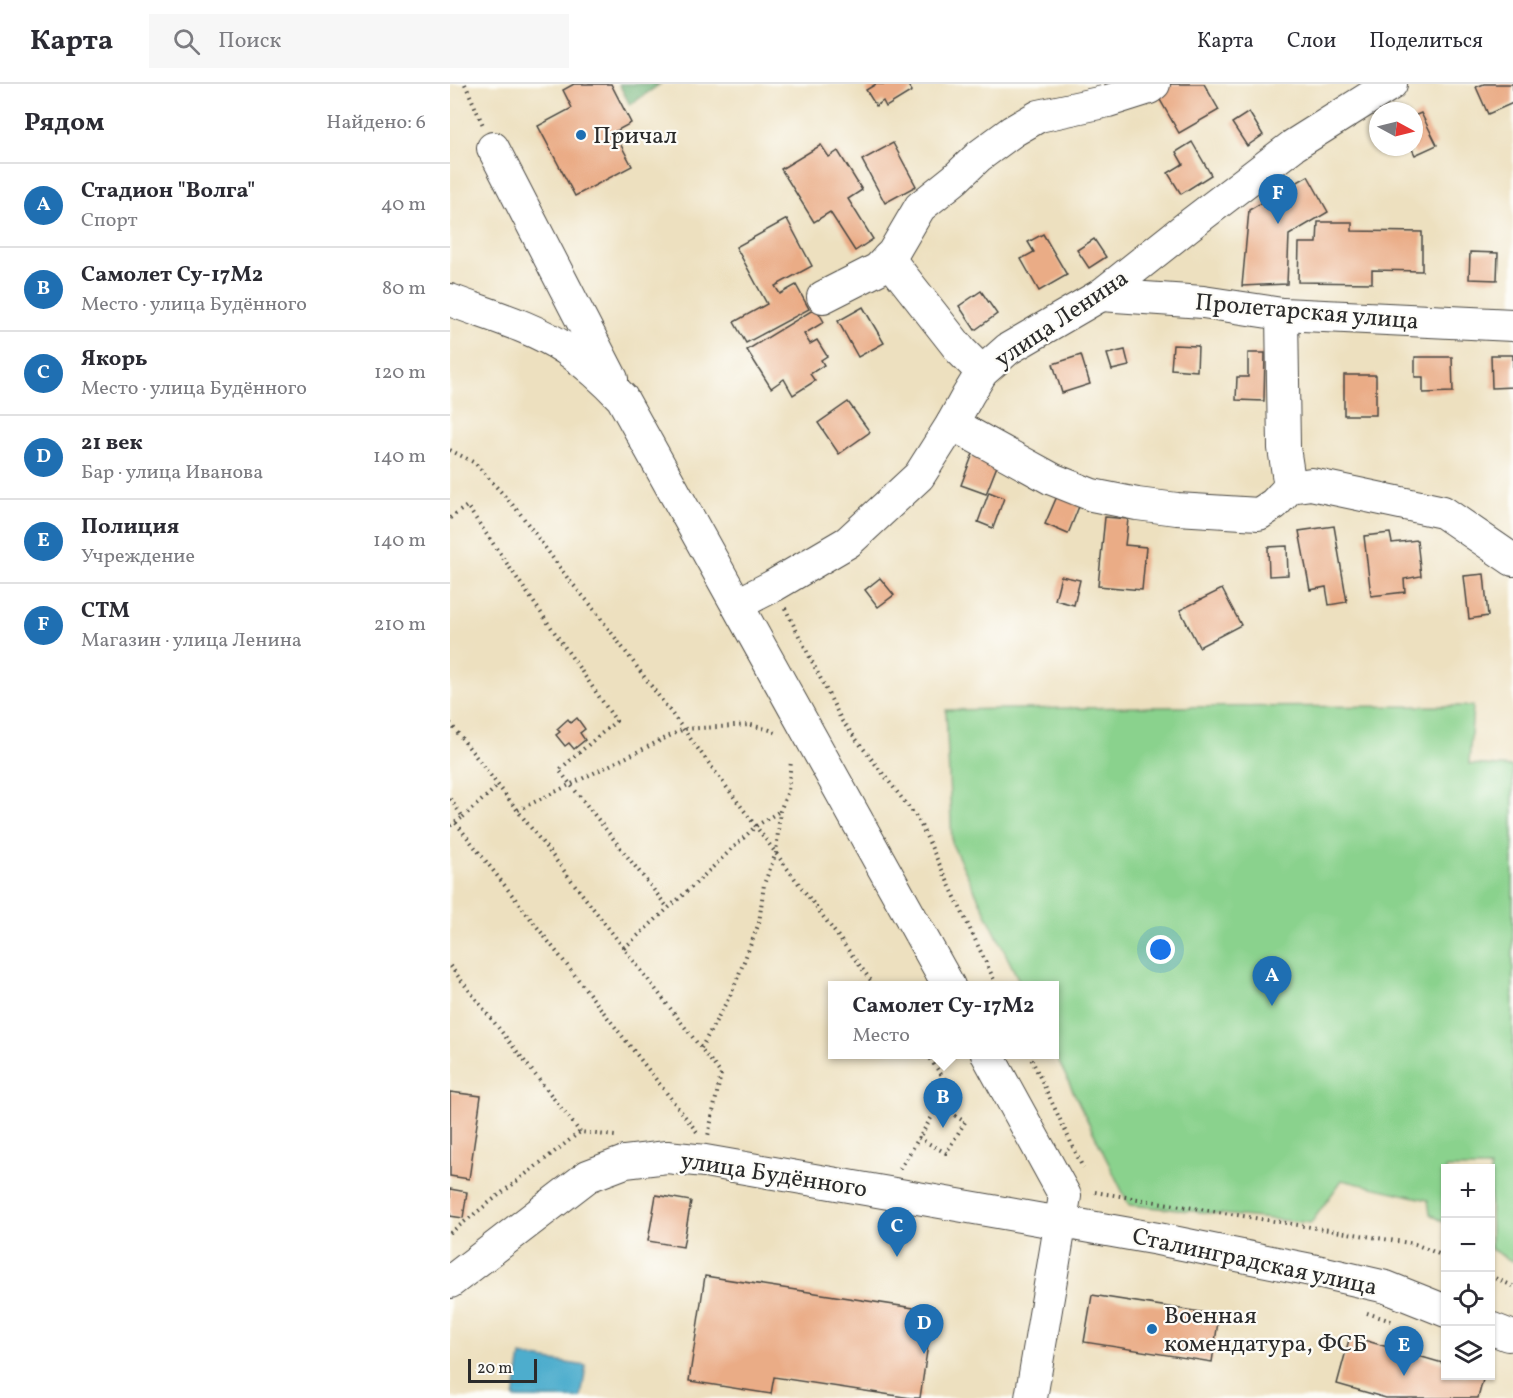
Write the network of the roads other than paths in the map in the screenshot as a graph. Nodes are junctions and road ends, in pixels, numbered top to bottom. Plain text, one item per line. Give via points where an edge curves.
1 (1154, 84) edge
2 (1391, 84) edge
3 (493, 148) road end
4 (888, 258) junction
5 (1101, 295) junction
6 (823, 297) dead end
7 (450, 300) edge
8 (1282, 314) junction
9 (1513, 325) edge
10 (982, 372) junction
11 (622, 398) junction
12 (952, 424) junction
13 (1290, 487) junction
14 (1513, 560) edge
15 (738, 604) junction
16 (946, 981) edge
17 (990, 1059) edge
18 (1062, 1221) junction
19 (450, 1282) edge
20 (1441, 1309) edge
21 (1030, 1398) edge

1 - 4 street via 1108,101 1039,116 1013,131 920,207
2 - 5 street, улица Ленина via 1294,145
3 - 11 street
4 - 6 street via 878,269
4 - 10 street
5 - 8 street, Пролетарская улица via 1203,302
5 - 10 street, улица Ленина via 1008,349
7 - 11 street via 564,348 594,369
8 - 9 street, Пролетарская улица
8 - 13 street via 1284,448
10 - 12 street, улица Ленина
11 - 15 street
12 - 13 street via 1052,479 1092,495 1137,504 1259,514
12 - 15 street, улица Ленина via 919,476 848,542
13 - 14 street via 1311,484 1443,512
15 - 16 street
17 - 18 street via 1065,1196
18 - 19 street, улица Будённого via 706,1153 625,1162 588,1176
18 - 20 street, Сталинградская улица via 1386,1287
18 - 21 street

